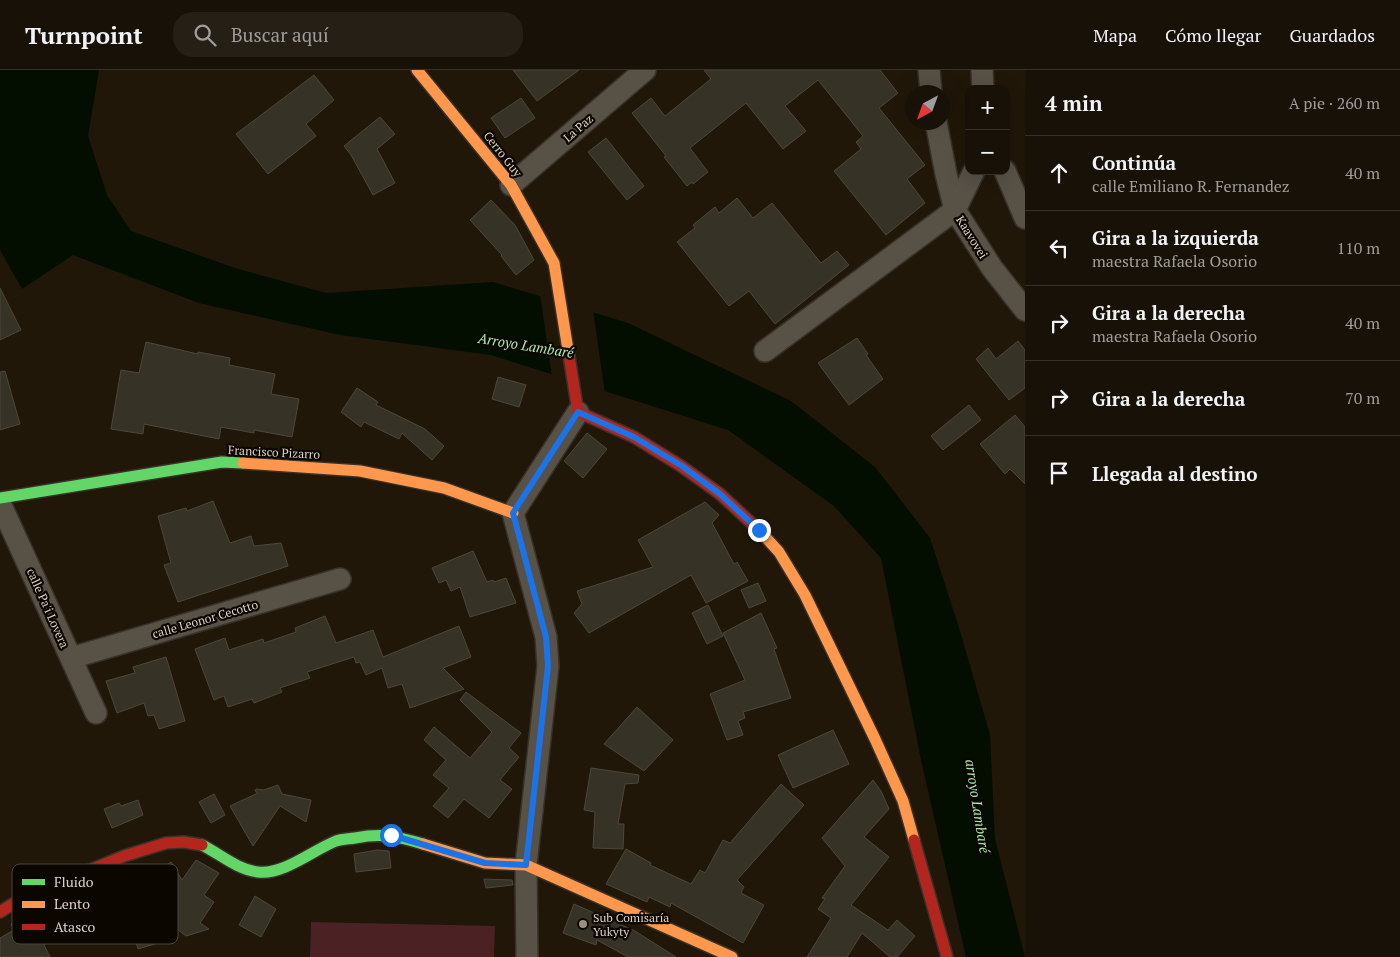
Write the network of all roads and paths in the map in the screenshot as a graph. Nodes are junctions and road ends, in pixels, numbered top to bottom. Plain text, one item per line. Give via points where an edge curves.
1 (417, 70) edge
2 (645, 70) edge
3 (929, 70) edge
4 (982, 70) edge
5 (930, 85) edge
6 (983, 85) edge
7 (938, 130) edge
8 (972, 175) edge
9 (1007, 175) edge
10 (511, 185) junction
11 (955, 210) junction
12 (1025, 218) edge
13 (1025, 310) edge
14 (764, 351) dead end
15 (577, 406) junction
16 (0, 498) edge
17 (0, 503) edge
18 (513, 513) junction
19 (340, 579) dead end
20 (70, 658) junction
21 (96, 713) dead end
22 (104, 864) edge
23 (526, 865) junction
24 (12, 904) edge
25 (0, 912) edge
26 (527, 957) edge
27 (732, 957) edge
28 (947, 957) edge

1 - 10 street, Cerro Guy
2 - 10 street, La Paz
3 - 5 street
4 - 6 street
7 - 11 street, Kaavovei
8 - 11 street
9 - 12 street
10 - 15 street, Cerro Guy via 554,264
11 - 13 street, Kaavovei via 992,268
11 - 14 street
15 - 18 street
15 - 28 street via 682,466 720,494 779,552 805,595 903,801
16 - 18 street, Francisco Pizarro via 222,462 360,471 444,488
17 - 20 street, calle Pa'i Lovera
18 - 23 street via 546,637 548,666
19 - 20 street, calle Leonor Cecotto
20 - 21 street, calle Pa'i Lovera
22 - 23 street via 166,843 203,845 239,866 258,872 296,862 337,841 376,834 391,835 485,863
23 - 26 street
23 - 27 street
24 - 25 street

